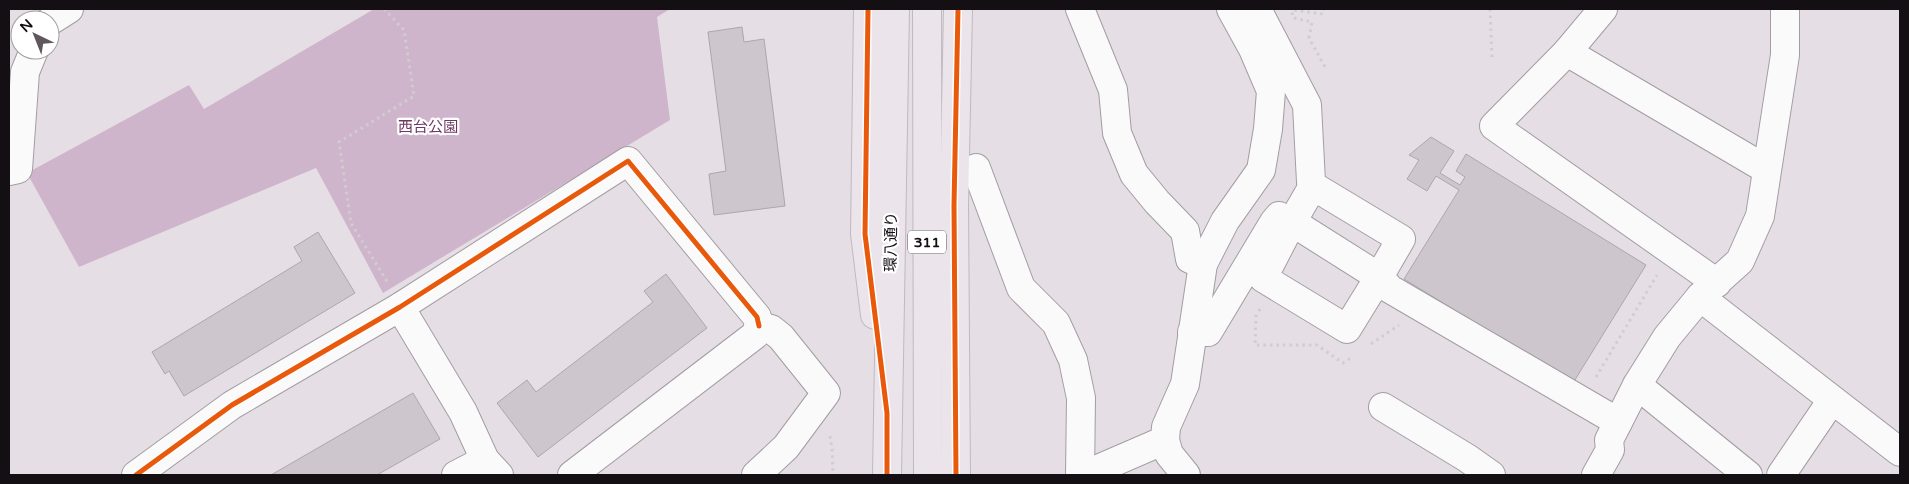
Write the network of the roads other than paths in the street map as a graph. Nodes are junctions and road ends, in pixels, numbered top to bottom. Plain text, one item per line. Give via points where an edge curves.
1 (868, 9) edge
2 (895, 9) edge
3 (927, 9) edge
4 (958, 9) edge
5 (1080, 9) edge
6 (1231, 9) edge
7 (1256, 9) edge
8 (1603, 9) edge
9 (1785, 9) edge
10 (1567, 52) junction
11 (30, 60) edge
12 (976, 168) dead end
13 (1766, 169) junction
14 (9, 170) edge
15 (1314, 186) junction
16 (1292, 222) junction
17 (1203, 264) junction
18 (1379, 277) junction
19 (1708, 290) junction
20 (396, 299) junction
21 (765, 327) junction
22 (1192, 332) junction
23 (1637, 385) junction
24 (1832, 400) junction
25 (1383, 407) dead end
26 (888, 413) junction
27 (1618, 422) junction
28 (1165, 440) junction
29 (1900, 452) edge
30 (492, 468) edge
31 (136, 475) edge
32 (456, 475) edge
33 (572, 475) edge
34 (756, 475) edge
35 (887, 475) edge
36 (928, 475) edge
37 (956, 475) edge
38 (1080, 475) edge
39 (1084, 475) edge
40 (1186, 475) edge
41 (1491, 475) edge
42 (1596, 475) edge
43 (1748, 475) edge
44 (1781, 475) edge

1 - 26 main road via 865,234
2 - 26 main road, 環八通り / 311
3 - 36 main road, 311
4 - 37 main road via 954,205
5 - 17 street via 1113,90 1117,133 1134,174 1185,232 1190,259
6 - 17 street via 1271,91 1268,129 1261,170 1224,221
7 - 15 street via 1307,105 1311,182
8 - 10 street
9 - 13 street via 1785,55
10 - 13 street
10 - 19 street via 1494,126
11 - 14 street via 25,72 18,168
12 - 38 street via 1021,288 1056,324 1073,360 1081,398
13 - 19 street via 1760,216 1740,261
15 - 16 street
15 - 18 street via 1401,239
16 - 18 street
16 - 18 street via 1263,278 1268,282 1346,329
16 - 22 street via 1280,216 1274,222 1208,332
17 - 22 street
18 - 27 street via 1390,289
19 - 23 street via 1667,336
19 - 24 street
20 - 21 street via 628,161
20 - 30 street
20 - 31 street via 232,405
21 - 33 street
21 - 34 street via 781,337 826,393 786,447
22 - 28 street via 1185,384 1166,427
23 - 27 street
23 - 43 street
24 - 29 street
24 - 44 street
25 - 41 street
26 - 35 main road, 環八通り / 311
27 - 42 street via 1609,440 1610,450
28 - 39 street
28 - 40 street via 1170,454
30 - 32 street

